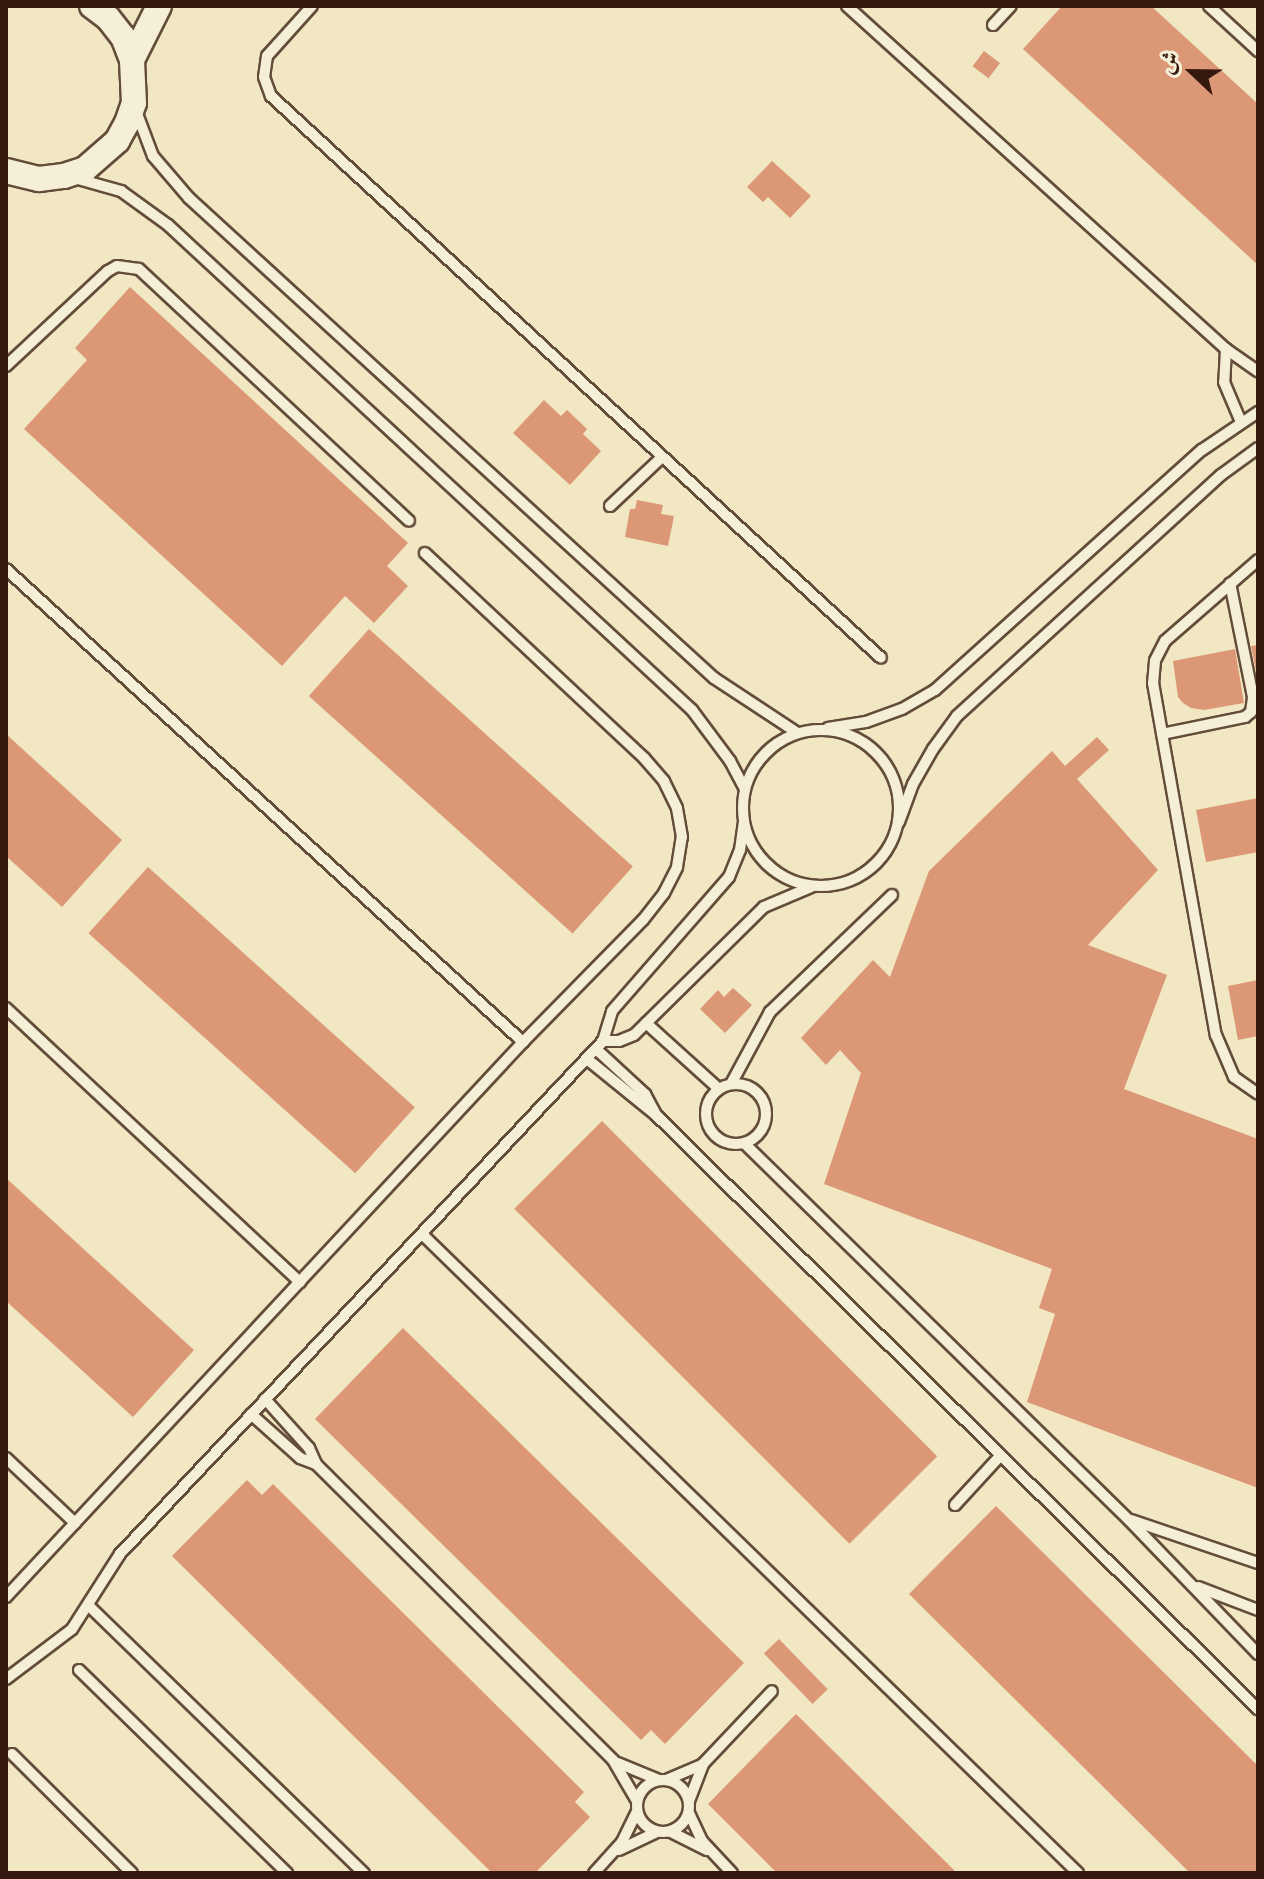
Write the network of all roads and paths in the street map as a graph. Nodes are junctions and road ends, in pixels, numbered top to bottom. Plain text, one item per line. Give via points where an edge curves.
1 (92, 6) edge
2 (159, 6) edge
3 (312, 6) edge
4 (847, 6) edge
5 (1011, 6) edge
6 (1209, 6) edge
7 (993, 25) dead end
8 (1258, 51) edge
9 (132, 60) junction
10 (134, 103) junction
11 (8, 174) edge
12 (64, 176) junction
13 (1226, 349) junction
14 (6, 366) edge
15 (1258, 371) edge
16 (1258, 412) edge
17 (1241, 422) junction
18 (1258, 448) edge
19 (662, 457) junction
20 (610, 506) dead end
21 (409, 521) dead end
22 (425, 553) dead end
23 (1258, 560) edge
24 (6, 569) edge
25 (1230, 583) junction
26 (881, 658) dead end
27 (828, 728) junction
28 (796, 732) junction
29 (1162, 734) junction
30 (745, 789) junction
31 (744, 822) junction
32 (899, 822) junction
33 (814, 886) junction
34 (892, 895) dead end
35 (6, 1008) edge
36 (646, 1023) junction
37 (523, 1042) junction
38 (600, 1045) junction
39 (587, 1059) junction
40 (731, 1084) junction
41 (719, 1089) junction
42 (1258, 1094) edge
43 (656, 1115) junction
44 (745, 1144) junction
45 (422, 1234) junction
46 (300, 1282) junction
47 (265, 1399) junction
48 (251, 1414) junction
49 (1000, 1456) junction
50 (6, 1458) edge
51 (316, 1464) junction
52 (955, 1505) dead end
53 (1129, 1520) junction
54 (75, 1523) junction
55 (1258, 1563) edge
56 (1192, 1585) junction
57 (6, 1597) edge
58 (88, 1605) junction
59 (1258, 1610) edge
60 (1258, 1654) edge
61 (79, 1670) dead end
62 (6, 1679) edge
63 (772, 1691) dead end
64 (1258, 1709) edge
65 (12, 1754) dead end
66 (613, 1760) junction
67 (703, 1764) junction
68 (662, 1780) junction
69 (689, 1801) junction
70 (637, 1806) junction
71 (689, 1813) junction
72 (657, 1832) junction
73 (671, 1832) junction
74 (712, 1853) junction
75 (611, 1856) junction
76 (132, 1873) edge
77 (287, 1873) edge
78 (364, 1873) edge
79 (594, 1873) edge
80 (732, 1873) edge
81 (1078, 1873) edge

1 - 9 street via 123,37
2 - 9 street
3 - 19 lane via 267,56 264,77 271,96
4 - 13 lane
5 - 7 lane
6 - 8 lane
9 - 10 street
10 - 12 street via 109,149 85,169
10 - 28 lane via 153,156 189,198 714,678
11 - 12 street
12 - 30 lane via 121,191 168,225 692,710
13 - 15 lane
13 - 17 lane via 1224,382
14 - 21 lane via 108,271 117,266 139,269
16 - 17 lane
17 - 27 lane via 1202,450 935,690 866,722
18 - 32 lane via 1221,475 957,716 913,784
19 - 20 lane
19 - 26 lane
22 - 37 lane via 644,758 664,781 677,808 682,837 677,867 664,893
23 - 25 lane
24 - 37 lane
25 - 29 lane via 1165,641 1155,661 1153,683
25 - 29 lane via 1253,697 1251,712
27 - 28 lane
27 - 32 lane via 860,738 884,759 898,789
28 - 30 lane via 773,745 755,765
29 - 42 lane via 1216,1035 1234,1077
30 - 31 lane
31 - 33 lane via 768,866 789,880
31 - 38 lane via 729,877 612,1011
32 - 33 lane via 889,849 869,871 843,884
33 - 36 lane via 764,907
34 - 40 lane via 770,1012
35 - 46 lane
36 - 38 lane via 634,1035
36 - 41 lane
37 - 46 lane
38 - 39 lane
38 - 43 lane via 645,1094
39 - 43 lane
39 - 45 lane
40 - 41 lane
40 - 44 lane via 756,1090 764,1101 764,1127
41 - 44 lane via 706,1110 707,1122 721,1141
43 - 49 lane
44 - 53 lane
45 - 47 lane
45 - 81 lane
46 - 54 lane
47 - 48 lane
47 - 51 lane via 309,1448
48 - 51 lane via 300,1458
48 - 58 lane via 120,1554
49 - 52 lane
49 - 64 lane
50 - 54 lane
51 - 66 lane
53 - 55 lane
53 - 56 lane
54 - 57 lane
56 - 59 lane
56 - 60 lane
58 - 62 lane via 60,1641
58 - 78 lane
61 - 77 lane
63 - 67 lane
65 - 76 lane
66 - 68 lane
66 - 70 lane
67 - 68 lane
67 - 69 lane
68 - 69 lane via 685,1791
68 - 70 lane via 641,1791
69 - 71 lane
70 - 72 lane via 641,1821
70 - 75 lane via 631,1827
71 - 73 lane
71 - 74 lane
72 - 73 lane
72 - 75 lane
73 - 74 lane
74 - 80 lane
75 - 79 lane

